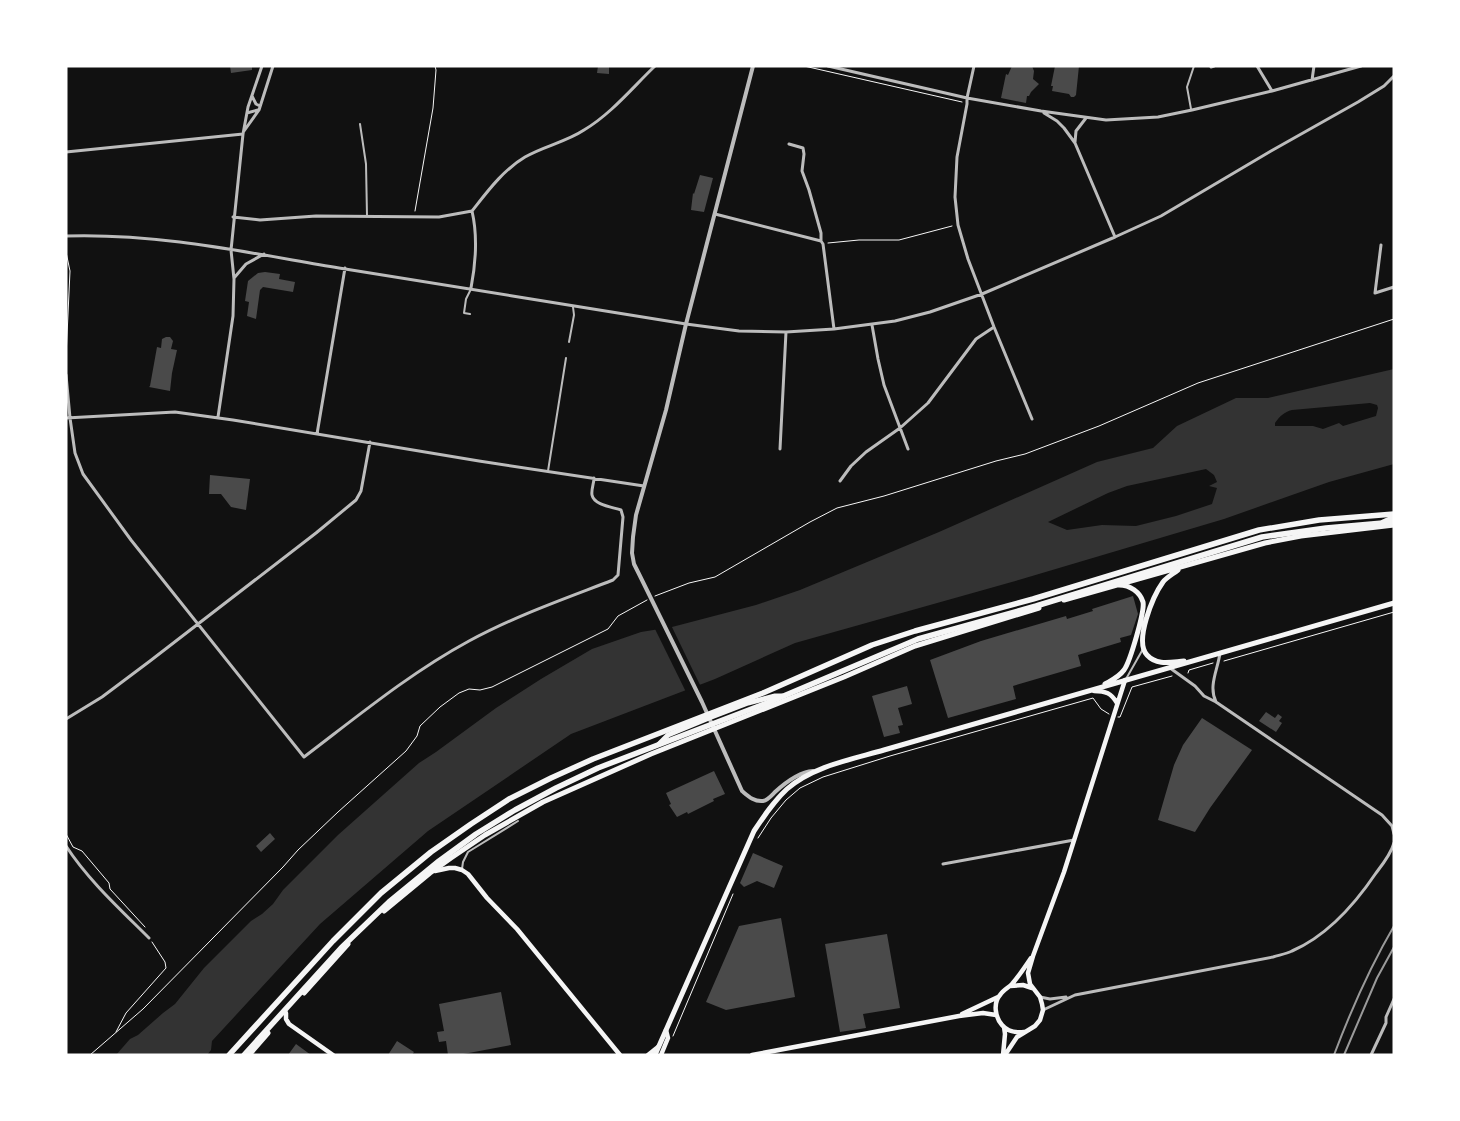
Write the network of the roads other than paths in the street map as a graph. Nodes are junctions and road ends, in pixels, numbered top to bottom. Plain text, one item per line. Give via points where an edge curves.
1 (262, 66) edge
2 (273, 66) edge
3 (655, 66) edge
4 (753, 66) edge
5 (828, 66) edge
6 (974, 66) edge
7 (1194, 66) edge
8 (1257, 66) edge
9 (1314, 66) edge
10 (1361, 66) edge
11 (1394, 76) edge
12 (1312, 80) junction
13 (1272, 91) junction
14 (252, 95) junction
15 (967, 98) junction
16 (260, 108) junction
17 (1192, 110) junction
18 (1041, 111) junction
19 (247, 113) junction
20 (1086, 118) junction
21 (360, 124) dead end
22 (242, 134) junction
23 (1074, 143) junction
24 (789, 144) dead end
25 (66, 152) edge
26 (472, 211) junction
27 (715, 214) junction
28 (366, 216) junction
29 (233, 218) junction
30 (66, 236) edge
31 (1116, 237) junction
32 (822, 242) junction
33 (1382, 245) dead end
34 (231, 250) junction
35 (264, 254) junction
36 (345, 268) junction
37 (234, 279) junction
38 (1394, 287) edge
39 (471, 288) junction
40 (982, 294) junction
41 (573, 305) junction
42 (470, 314) dead end
43 (686, 324) junction
44 (872, 325) junction
45 (994, 327) junction
46 (834, 329) junction
47 (786, 332) junction
48 (569, 342) dead end
49 (566, 358) dead end
50 (66, 375) edge
51 (218, 417) junction
52 (68, 418) edge
53 (1032, 418) dead end
54 (900, 428) junction
55 (317, 434) junction
56 (370, 442) junction
57 (780, 449) dead end
58 (908, 449) dead end
59 (548, 471) junction
60 (594, 478) junction
61 (840, 481) dead end
62 (644, 486) junction
63 (1394, 516) edge
64 (1394, 524) edge
65 (1372, 528) junction
66 (1182, 567) junction
67 (1114, 585) junction
68 (1394, 603) edge
69 (198, 624) junction
70 (1143, 649) junction
71 (1220, 653) junction
72 (1194, 660) junction
73 (1169, 668) junction
74 (1125, 680) junction
75 (1091, 691) junction
76 (793, 697) junction
77 (1216, 702) junction
78 (1117, 703) junction
79 (710, 718) junction
80 (66, 719) edge
81 (651, 754) junction
82 (815, 771) junction
83 (518, 821) dead end
84 (1394, 834) edge
85 (1074, 840) junction
86 (1394, 843) edge
87 (66, 846) edge
88 (943, 864) dead end
89 (462, 870) junction
90 (430, 873) junction
91 (149, 938) road end
92 (1033, 956) junction
93 (1010, 986) junction
94 (1033, 989) junction
95 (998, 997) junction
96 (1040, 997) junction
97 (1069, 997) junction
98 (1394, 999) edge
99 (1043, 1010) junction
100 (286, 1013) junction
101 (996, 1015) junction
102 (959, 1016) junction
103 (1004, 1027) junction
104 (666, 1029) junction
105 (1025, 1032) junction
106 (658, 1047) junction
107 (229, 1055) edge
108 (244, 1055) edge
109 (249, 1055) edge
110 (333, 1055) edge
111 (620, 1055) edge
112 (648, 1055) edge
113 (655, 1055) edge
114 (661, 1055) edge
115 (752, 1055) edge
116 (1004, 1055) edge
117 (1372, 1055) edge

1 - 14 street
2 - 16 street
3 - 26 street via 586,130 517,162
4 - 27 street
5 - 15 street
6 - 15 street
7 - 17 lane via 1186,87
8 - 13 street
9 - 12 street
10 - 12 street
11 - 31 street via 1358,102 1161,216
12 - 13 street
13 - 17 street
14 - 16 street
14 - 19 street
15 - 18 street
15 - 40 street via 957,157 958,225
16 - 19 street
16 - 22 street
17 - 20 street via 1158,117
18 - 20 street
18 - 23 street via 1057,121
19 - 22 street
20 - 23 street via 1076,131
21 - 28 lane via 366,164
22 - 25 street
22 - 29 street
23 - 31 street
24 - 32 street via 803,148 802,171
26 - 28 street via 439,217
26 - 39 street via 476,257
27 - 32 street
27 - 43 street
28 - 29 street
29 - 34 street
30 - 34 street via 164,239
31 - 40 street
32 - 46 street
33 - 38 street via 1374,292
34 - 35 street
34 - 37 street
35 - 36 street
35 - 37 street via 246,264
36 - 39 street
36 - 55 street
37 - 51 street via 233,316
39 - 41 street
39 - 42 lane via 464,313
40 - 44 street via 930,312
40 - 45 street
41 - 43 street
41 - 48 lane
43 - 47 street via 740,331
43 - 62 street
44 - 46 street
44 - 54 street via 884,385
45 - 53 street
45 - 54 street via 976,338 928,403
46 - 47 street
47 - 57 street
49 - 59 lane
50 - 52 street
51 - 52 street via 175,412
51 - 55 street
52 - 69 street via 83,474
54 - 58 street
54 - 61 street via 866,452
55 - 56 street
56 - 59 street
56 - 69 street via 361,491 356,500
59 - 60 street
60 - 62 street
60 - 69 street via 592,495 595,500 621,510 623,517 618,575 613,580 510,620 467,642 414,674 304,757
62 - 79 street via 632,537 634,564
63 - 65 main road
63 - 107 highway via 1319,520 1259,530 1033,599 915,631 872,645 551,778 509,799 471,824 381,893 332,941
64 - 65 main road
64 - 108 highway via 1326,528 1262,537 918,639 767,703 598,768 515,810 439,861 389,902 341,948
65 - 66 main road via 1265,543
66 - 67 main road
66 - 70 main road via 1164,582 1153,600 1142,637
67 - 75 main road via 1132,588 1140,595 1143,613 1125,669
67 - 76 main road via 915,646
68 - 71 main road
69 - 80 street via 102,698
70 - 72 main road via 1147,655 1163,663
70 - 74 lane
71 - 72 main road
71 - 77 street via 1213,683
72 - 73 main road
73 - 74 main road
73 - 77 street
74 - 75 main road
74 - 78 main road
75 - 78 main road via 1108,692
75 - 82 main road
76 - 79 main road via 775,696
76 - 81 main road
77 - 84 street via 1382,815 1392,826
78 - 85 main road
79 - 81 main road via 668,735
79 - 82 street via 742,791 752,799 763,801 804,772
81 - 90 main road via 543,802 485,835
82 - 104 main road via 776,800 754,832
83 - 89 lane via 468,852
85 - 88 street
85 - 92 main road
86 - 97 street via 1365,889 1328,929 1291,952
87 - 91 street
89 - 90 main road via 449,868
89 - 111 main road via 522,936
90 - 100 main road via 353,939
92 - 93 main road
92 - 94 main road via 1028,977
93 - 94 main road via 1023,985
93 - 95 main road
94 - 96 main road
95 - 101 main road
95 - 102 main road
96 - 97 street
96 - 99 main road
97 - 99 street
98 - 117 street
99 - 105 main road via 1040,1020
100 - 109 main road
100 - 110 main road via 289,1024
101 - 102 main road
101 - 103 main road
102 - 115 main road
103 - 105 main road via 1013,1032
103 - 116 main road
104 - 106 main road
104 - 114 main road via 668,1038
105 - 116 main road
106 - 112 main road
106 - 113 main road

